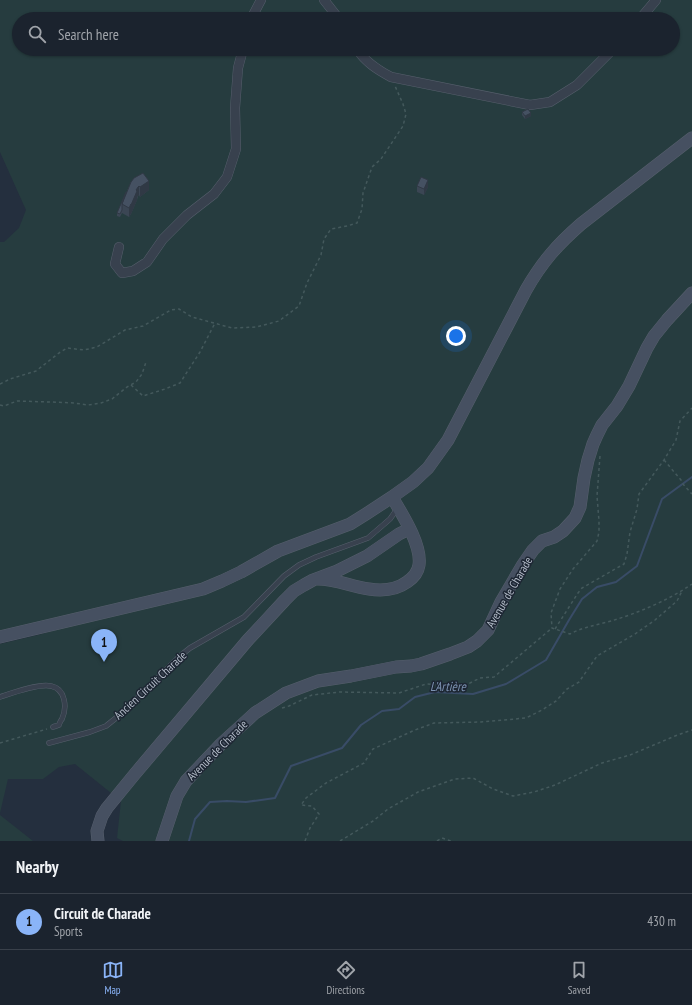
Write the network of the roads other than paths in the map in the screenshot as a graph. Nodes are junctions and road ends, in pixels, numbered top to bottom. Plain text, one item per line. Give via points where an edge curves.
1 (261, 0) edge
2 (324, 0) edge
3 (656, 0) edge
4 (255, 12) edge
5 (333, 12) edge
6 (646, 12) edge
7 (241, 56) edge
8 (362, 56) edge
9 (606, 56) edge
10 (692, 138) edge
11 (119, 247) dead end
12 (692, 293) edge
13 (395, 502) junction
14 (409, 529) junction
15 (313, 580) junction
16 (0, 637) edge
17 (0, 697) edge
18 (53, 727) road end
19 (49, 743) dead end
20 (96, 839) edge
21 (162, 841) edge

1 - 4 street
2 - 5 street
3 - 6 street
7 - 11 street via 235,108 236,149 227,177 214,194 163,238 146,262 133,272 122,273 115,264
8 - 9 street via 379,71 391,77 530,106 550,102 577,85
10 - 13 street via 581,224 549,255 526,290 448,440 421,475
12 - 21 street, Avenue de Charade via 654,336 629,386 602,425 588,460 580,507 575,518 563,531 542,541 533,550 501,602 488,630 468,647 450,654 421,664 318,681 286,693 255,713 221,744 186,782 177,796
13 - 14 street
13 - 16 street via 350,524 291,545 203,589
13 - 19 lane, Ancien Circuit Charade via 390,519 368,538 299,565 284,576 244,617 180,656 106,726
14 - 15 street via 367,556
14 - 15 street via 418,550 419,565 415,575 404,584 382,590 332,580
15 - 20 street via 294,591 247,641 139,769 102,816
17 - 18 lane via 37,686 46,685 58,689 64,698 65,710 59,725

